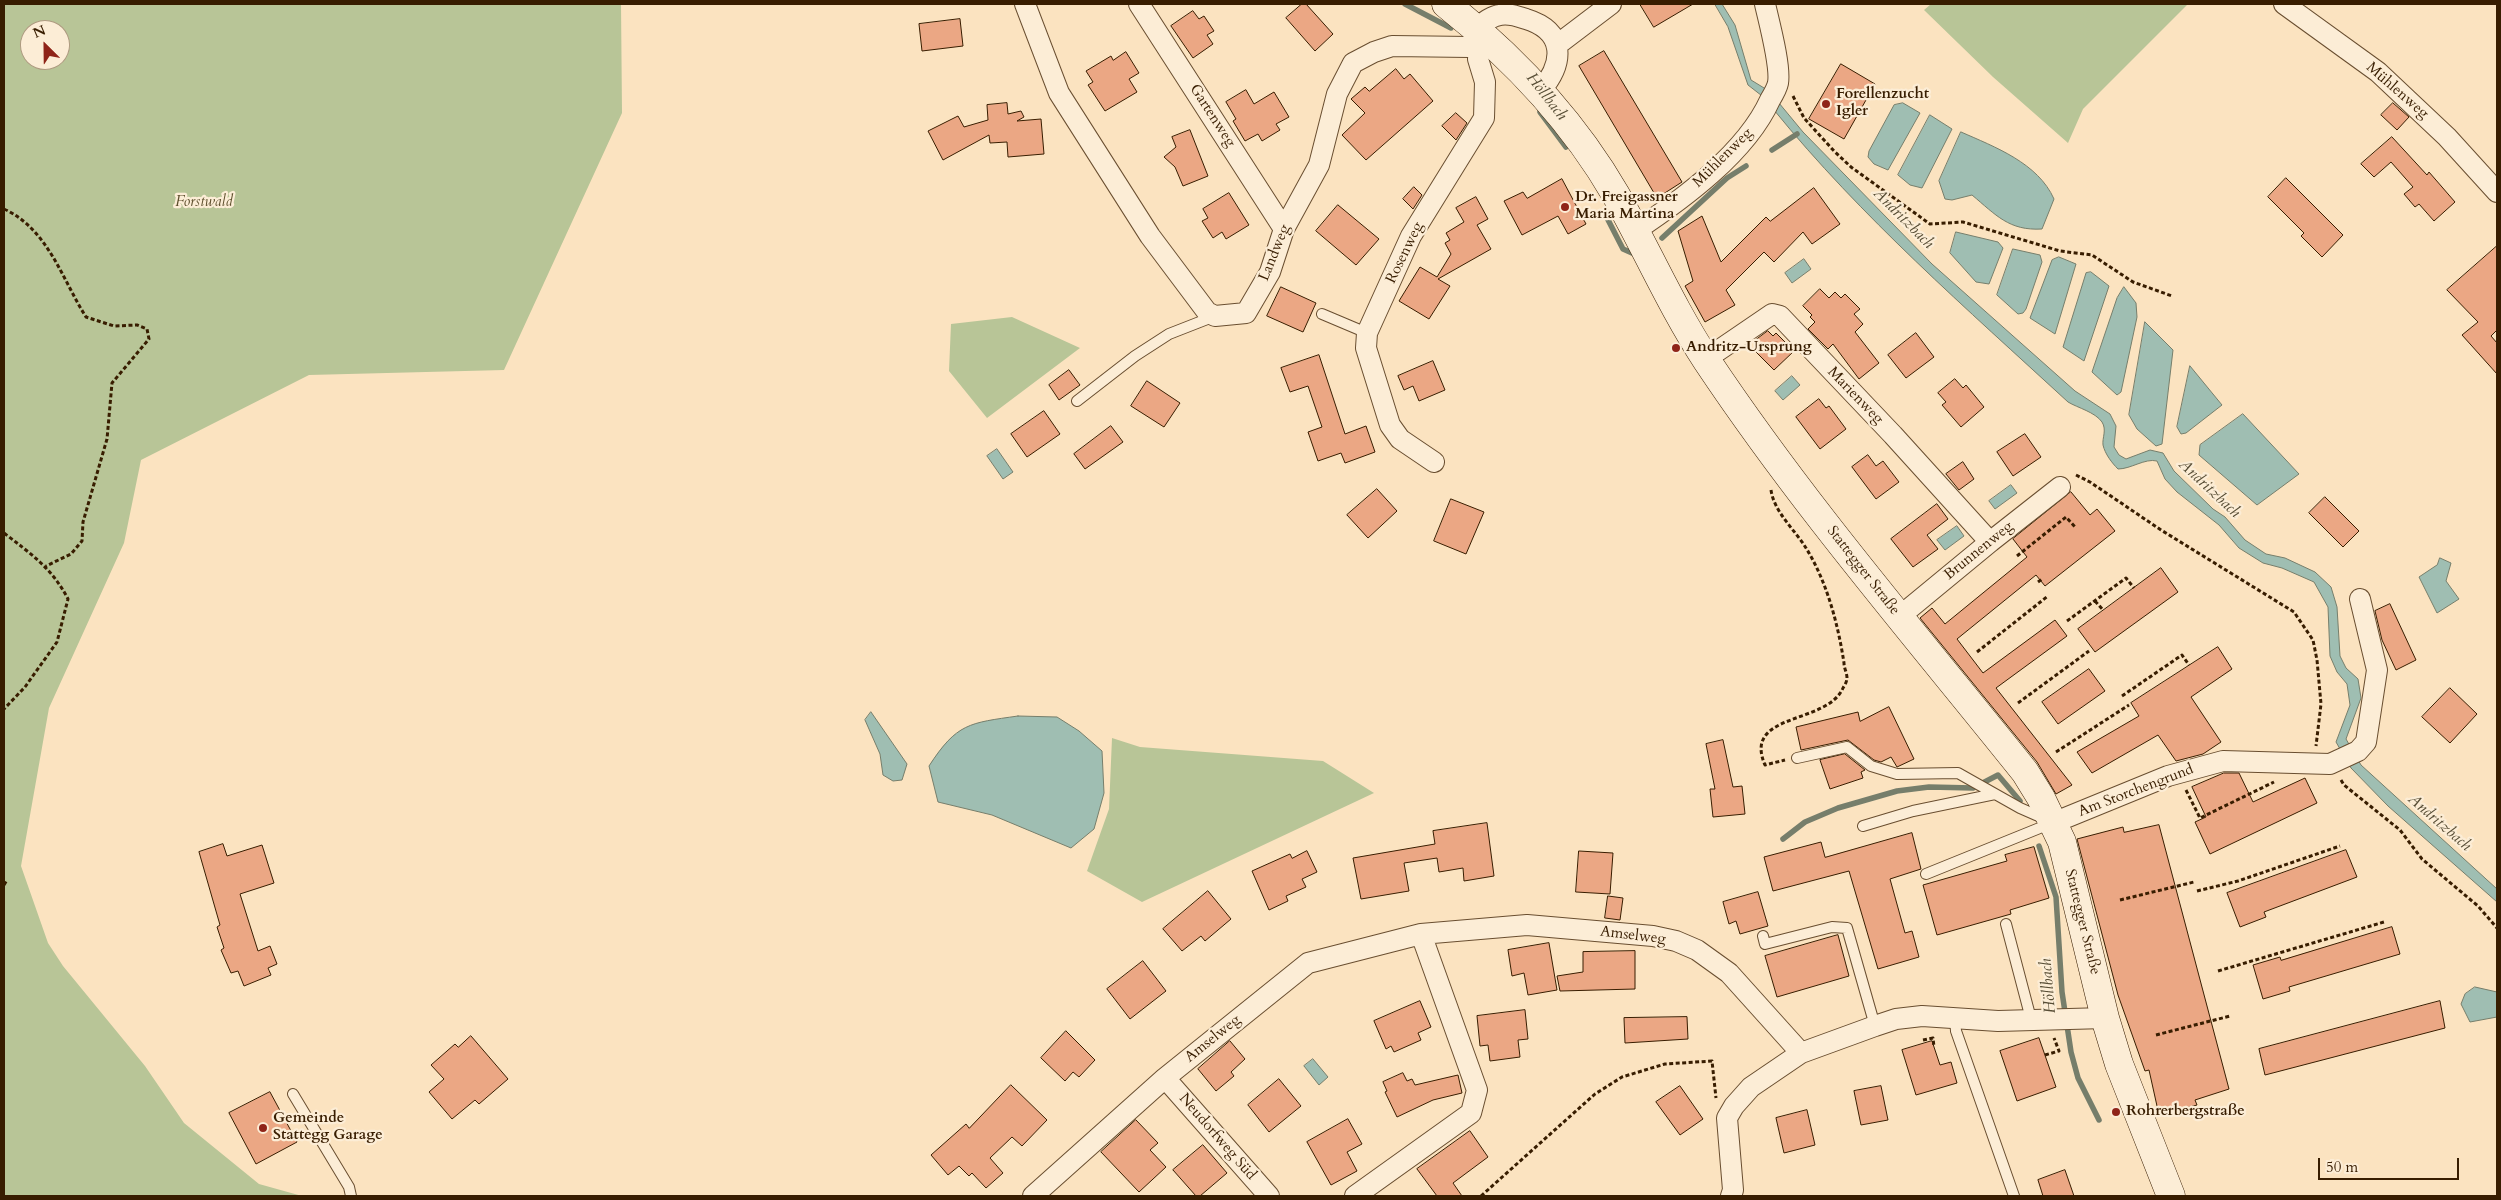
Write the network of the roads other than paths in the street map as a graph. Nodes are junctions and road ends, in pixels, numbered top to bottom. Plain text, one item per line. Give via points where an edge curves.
1 (1025, 4) edge
2 (1139, 4) edge
3 (1446, 4) edge
4 (1611, 4) edge
5 (1765, 4) edge
6 (2284, 4) edge
7 (1479, 30) junction
8 (1557, 45) junction
9 (1541, 90) junction
10 (2496, 188) edge
11 (1284, 229) junction
12 (1635, 231) junction
13 (1322, 314) dead end
14 (1215, 316) junction
15 (1367, 333) junction
16 (1706, 359) junction
17 (1077, 402) dead end
18 (1434, 462) dead end
19 (2060, 487) road end
20 (1990, 542) junction
21 (2360, 598) dead end
22 (1899, 616) junction
23 (1797, 758) road end
24 (1995, 794) junction
25 (2053, 822) junction
26 (1863, 826) dead end
27 (1926, 874) dead end
28 (2006, 924) dead end
29 (1421, 934) junction
30 (1763, 936) dead end
31 (2105, 1018) junction
32 (1955, 1019) junction
33 (2031, 1019) junction
34 (1874, 1026) junction
35 (1801, 1054) junction
36 (1165, 1078) junction
37 (293, 1094) dead end
38 (351, 1196) edge
39 (1033, 1196) edge
40 (1269, 1196) edge
41 (1355, 1196) edge
42 (1732, 1196) edge
43 (2014, 1196) edge
44 (2171, 1196) edge

1 - 14 street via 1059,93 1150,236 1206,312
2 - 11 street, Gartenweg
3 - 7 main road, Stattegger Straße
4 - 8 street
5 - 12 street, Mühlenweg via 1778,82 1763,116 1719,166 1673,205
6 - 10 street, Mühlenweg via 2378,72
7 - 8 street, Landweg via 1498,15 1511,15 1534,22 1556,39
7 - 9 main road, Stattegger Straße
7 - 11 street, Landweg via 1470,47 1392,46 1353,63 1337,94 1319,165
7 - 15 street, Rosenweg via 1478,59 1485,82 1484,118 1411,236
8 - 9 street via 1558,60
9 - 12 main road, Stattegger Straße via 1599,167
11 - 14 street, Landweg via 1270,272 1246,313
12 - 16 main road, Stattegger Straße
13 - 15 lane
14 - 17 lane via 1169,334 1135,356
15 - 18 street, Rosenweg via 1366,348 1390,425 1400,439
16 - 20 street, Marienweg via 1772,314 1780,316
16 - 22 main road, Stattegger Straße via 1784,468
19 - 20 street, Brunnenweg
20 - 22 street, Brunnenweg
21 - 25 street, Am Storchengrund via 2378,670 2366,742 2358,751 2327,762 2223,761 2179,773
22 - 25 main road, Stattegger Straße via 2025,772
23 - 24 lane via 1847,747 1871,766 1897,774 1958,773
24 - 25 lane
24 - 26 lane via 1913,811
25 - 27 lane
25 - 31 main road, Stattegger Straße via 2062,842
28 - 33 lane
29 - 35 street, Amselweg via 1527,925 1653,936 1676,941 1697,950 1729,973
29 - 36 street, Amselweg via 1308,962
29 - 41 street via 1477,1090 1471,1113
30 - 34 lane via 1765,944 1832,927 1847,928
31 - 33 street
31 - 44 main road, Stattegger Straße via 2119,1064
32 - 33 street
32 - 34 street via 1922,1016
32 - 43 lane via 1956,1031
34 - 35 street
35 - 42 street via 1751,1087 1727,1118
36 - 39 street, Amselweg
36 - 40 street, Neudorfweg Süd
37 - 38 lane via 349,1187

